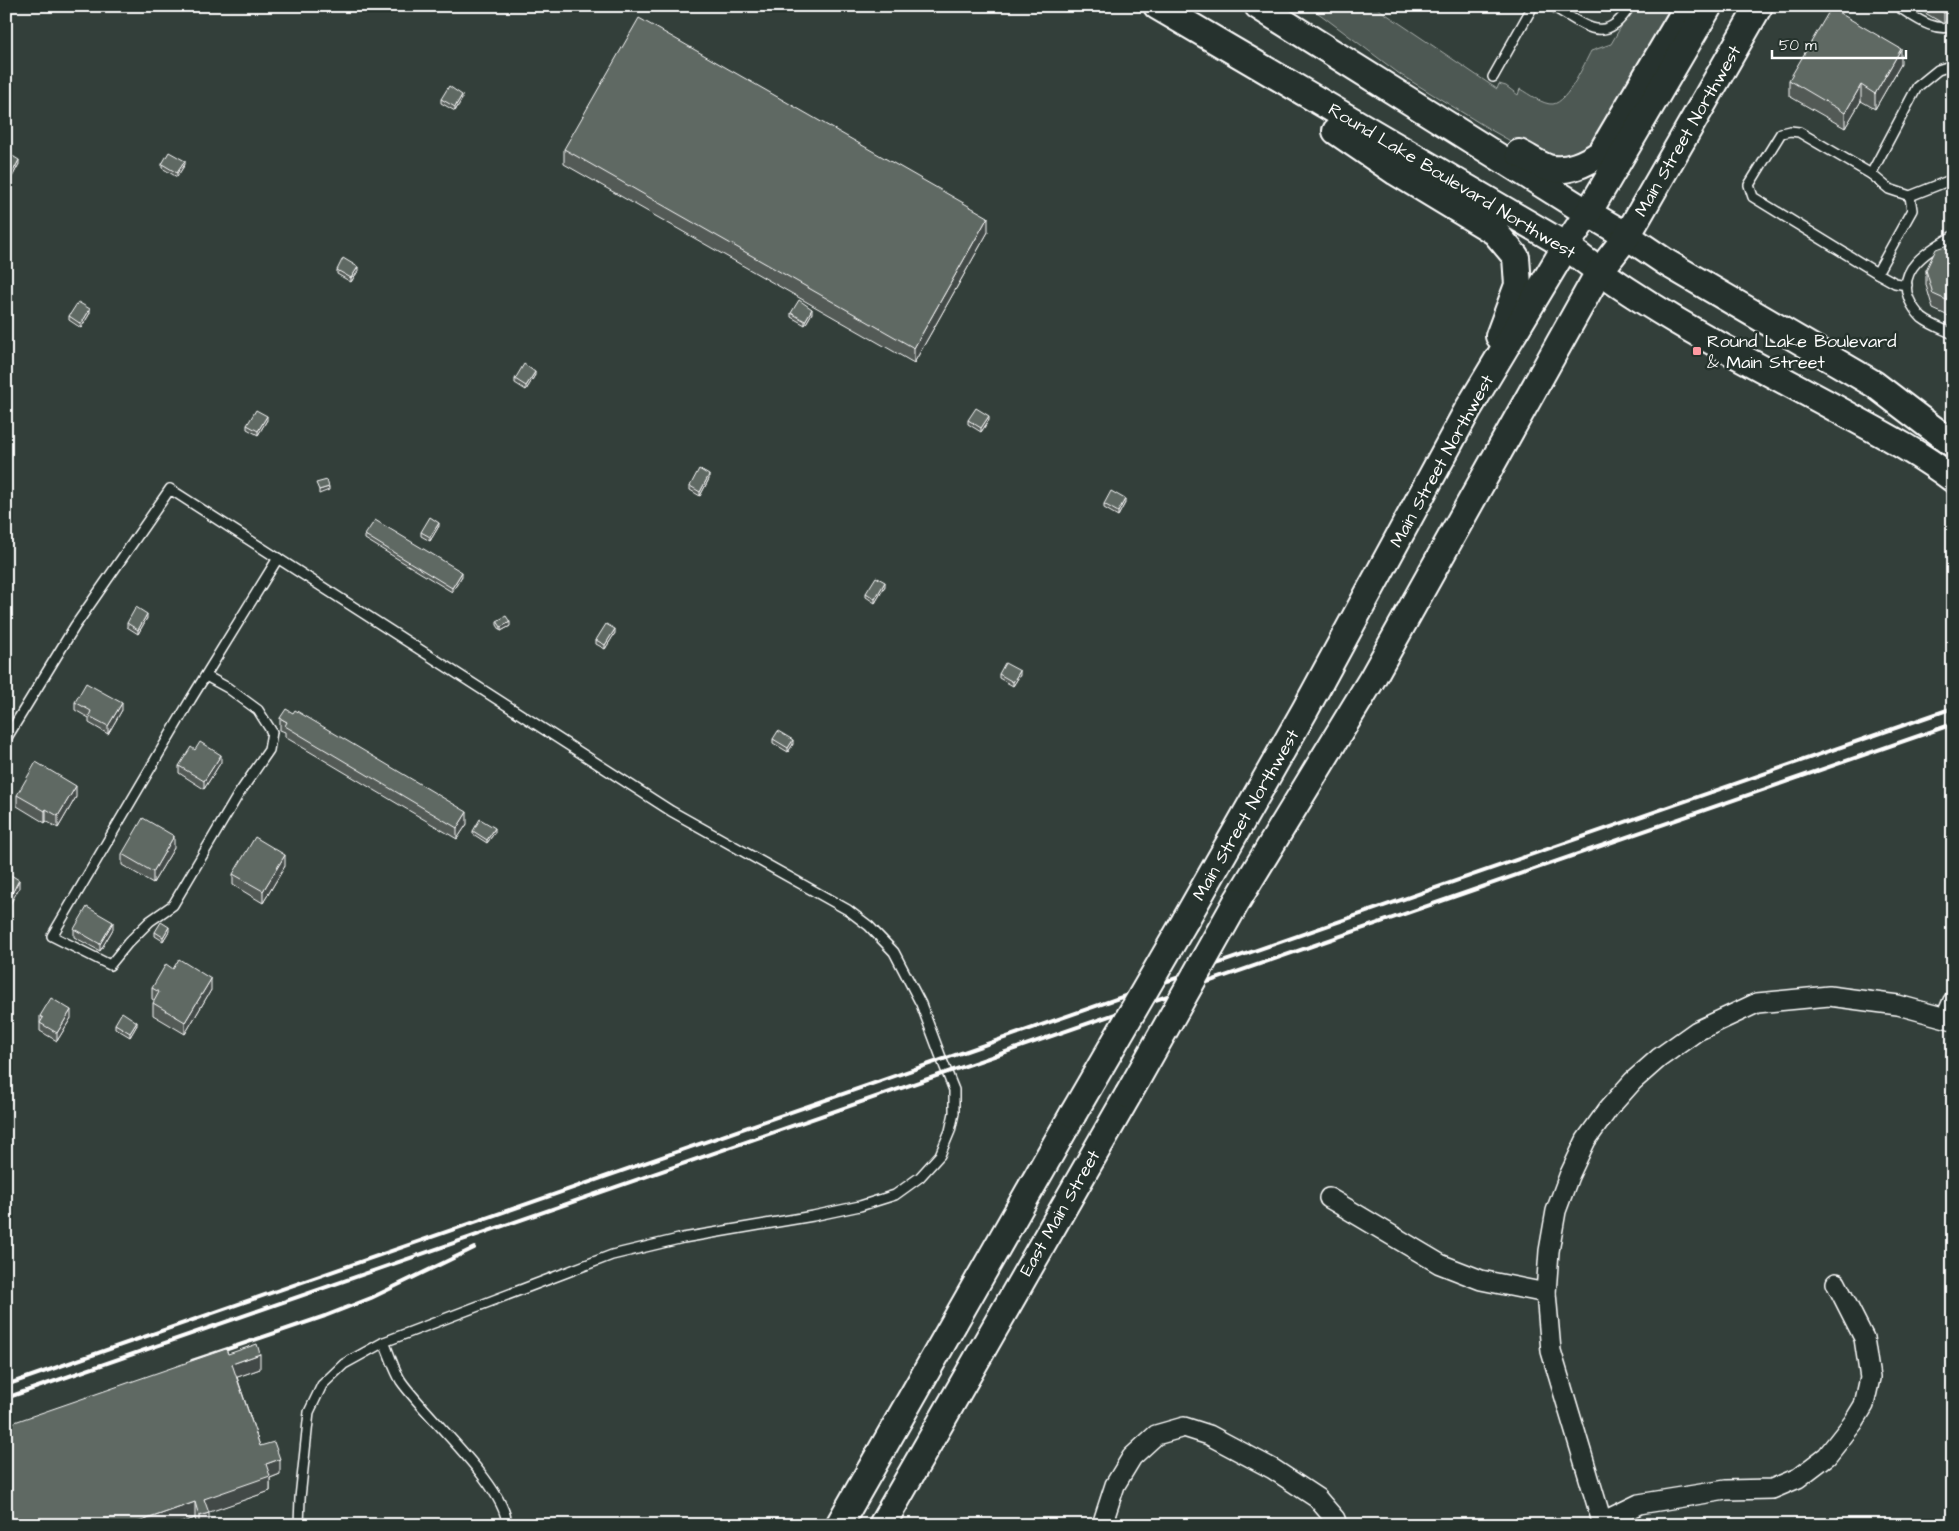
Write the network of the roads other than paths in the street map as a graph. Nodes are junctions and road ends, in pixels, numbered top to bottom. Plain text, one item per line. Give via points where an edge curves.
1 (1157, 6) edge
2 (1258, 6) edge
3 (1533, 6) edge
4 (1552, 6) edge
5 (1630, 6) edge
6 (1688, 6) edge
7 (1709, 6) edge
8 (1759, 6) edge
9 (1897, 6) edge
10 (1953, 26) edge
11 (1953, 65) edge
12 (1493, 77) dead end
13 (1289, 85) junction
14 (1437, 118) junction
15 (1871, 174) junction
16 (1953, 179) edge
17 (1910, 196) junction
18 (1588, 213) junction
19 (1627, 236) junction
20 (1953, 236) edge
21 (1566, 246) junction
22 (1599, 272) junction
23 (1877, 273) junction
24 (1907, 284) junction
25 (1953, 334) edge
26 (1493, 369) junction
27 (1953, 444) edge
28 (1953, 479) edge
29 (278, 558) junction
30 (206, 676) junction
31 (6, 739) edge
32 (1237, 901) joint
33 (1185, 921) joint
34 (1951, 1013) edge
35 (1329, 1198) dead end
36 (1836, 1283) dead end
37 (1546, 1293) junction
38 (384, 1342) junction
39 (1603, 1524) edge
40 (299, 1525) edge
41 (507, 1525) edge
42 (839, 1525) edge
43 (882, 1525) edge
44 (1102, 1525) edge
45 (1337, 1525) edge

1 - 13 main road, Round Lake Boulevard Northwest
2 - 14 main road
3 - 12 lane
4 - 5 lane via 1595,30 1611,29
6 - 14 main road via 1601,153 1589,161 1566,169 1549,168 1468,125
7 - 18 main road, Main Street Northwest
8 - 19 main road, Main Street Northwest
9 - 10 lane via 1938,28
11 - 15 lane via 1938,70 1918,87
13 - 21 main road, Round Lake Boulevard Northwest
13 - 26 main road via 1323,122 1396,172 1495,232 1516,257 1518,285 1495,346
14 - 18 main road
15 - 17 lane via 1888,189
15 - 23 lane via 1799,132 1790,131 1781,133 1749,185 1753,197
16 - 17 lane
17 - 23 lane via 1912,210
18 - 19 main road
18 - 21 main road, Main Street Northwest
19 - 22 main road, Main Street Northwest
19 - 27 main road via 1667,263 1874,384
20 - 24 lane via 1921,258 1910,271
21 - 22 main road, Round Lake Boulevard Northwest
21 - 26 main road, Main Street Northwest
22 - 28 main road, Round Lake Boulevard Northwest via 1692,330 1898,443
22 - 32 main road, Main Street Northwest via 1376,671
23 - 24 lane via 1895,283
24 - 25 lane via 1911,304 1921,317
26 - 33 main road, Main Street Northwest via 1467,410 1310,702
29 - 30 lane
29 - 31 lane via 170,489 75,626
29 - 38 lane via 671,811 848,910 869,926 894,952 921,1004 954,1090 954,1113 940,1156 920,1177 895,1195 832,1212 683,1238 612,1255
30 - 30 lane via 52,936 110,965 150,921 173,905 238,795 269,750 272,732 258,710
32 - 43 main road, East Main Street, bridge
33 - 42 main road, East Main Street, bridge
34 - 37 street via 1829,996 1757,1003 1697,1031 1633,1081 1586,1140 1556,1211
35 - 37 street via 1440,1264 1481,1280
36 - 39 street via 1864,1338 1870,1378 1864,1405 1827,1456 1798,1478 1772,1488 1726,1490 1639,1504
37 - 39 street via 1551,1351
38 - 40 lane via 344,1364 322,1386 309,1412
38 - 41 lane via 401,1380 492,1489 507,1516
44 - 45 street via 1115,1485 1132,1457 1156,1435 1184,1427 1209,1435 1273,1469 1317,1498 1336,1519

